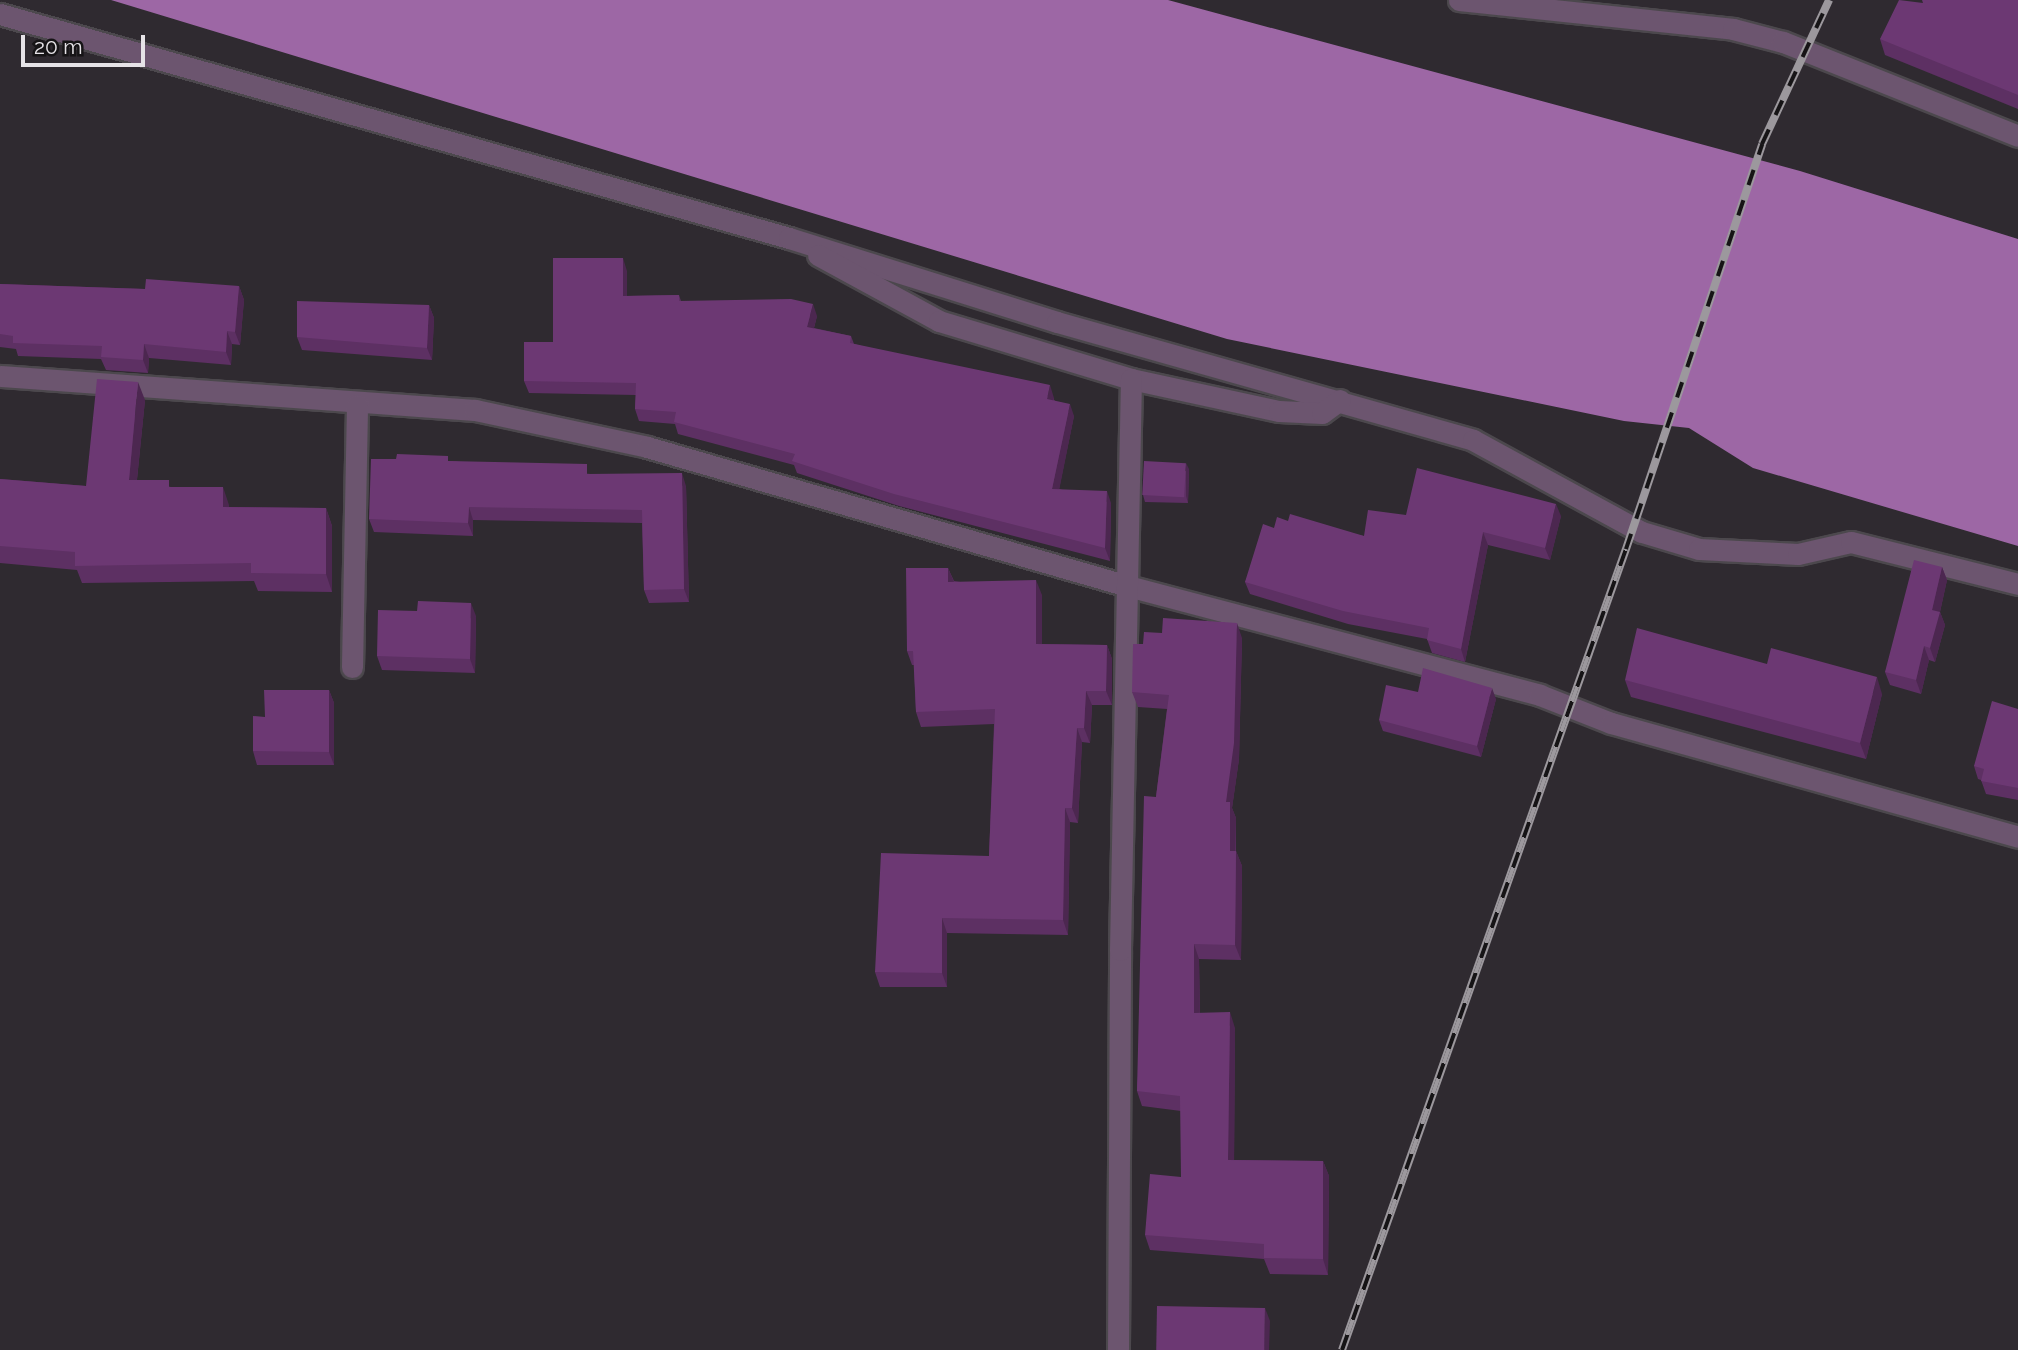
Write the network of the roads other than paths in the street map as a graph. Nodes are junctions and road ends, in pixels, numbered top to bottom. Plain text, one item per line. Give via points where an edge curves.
1 (1459, 0) edge
2 (1555, 4) edge
3 (0, 13) edge
4 (2018, 136) edge
5 (789, 237) junction
6 (0, 376) edge
7 (1131, 379) junction
8 (1340, 400) junction
9 (357, 405) junction
10 (2018, 584) edge
11 (1128, 586) junction
12 (352, 667) dead end
13 (2018, 837) edge
14 (1118, 1350) edge

1 - 2 street
2 - 4 street via 1733,29 1783,42
3 - 5 street
5 - 7 street via 939,321
5 - 8 street via 1057,322
6 - 9 street
7 - 8 street via 1279,411 1322,413
7 - 11 street
8 - 10 street via 1473,440 1632,527 1699,549 1798,554 1851,542
9 - 11 street via 475,410 648,447
9 - 12 street
11 - 13 street via 1540,695 1611,723
11 - 14 street

